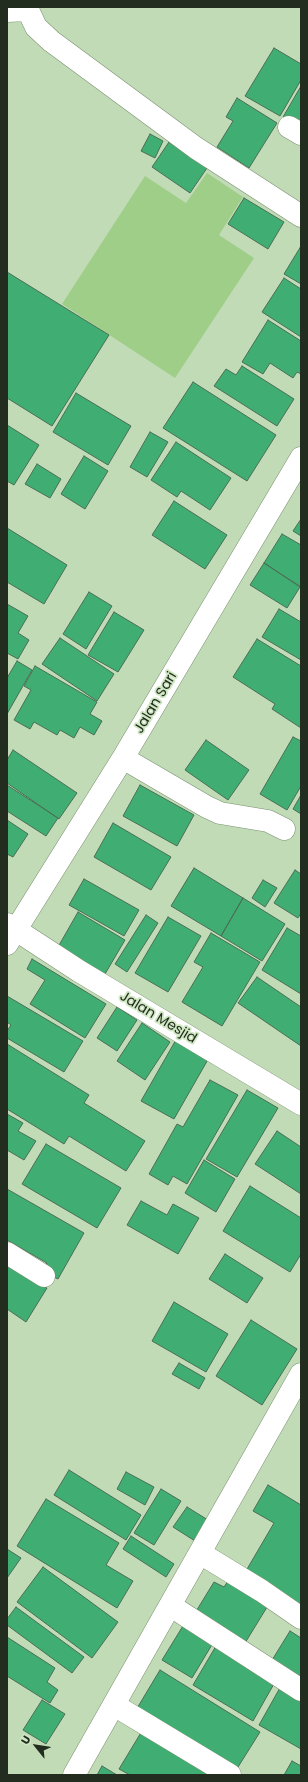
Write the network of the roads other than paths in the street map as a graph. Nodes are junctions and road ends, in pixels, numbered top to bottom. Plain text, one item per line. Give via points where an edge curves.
1 (21, 9) edge
2 (301, 216) edge
3 (301, 458) edge
4 (123, 758) junction
5 (284, 829) dead end
6 (10, 933) edge
7 (301, 1104) edge
8 (7, 1253) edge
9 (44, 1276) dead end
10 (300, 1377) edge
11 (200, 1553) junction
12 (171, 1606) junction
13 (301, 1618) edge
14 (301, 1690) edge
15 (114, 1705) junction
16 (74, 1775) edge
17 (230, 1775) edge

1 - 2 street via 51,41 196,148
3 - 4 street, Jalan Sari
4 - 5 street via 220,813 268,821
4 - 6 street, Jalan Sari
6 - 7 street, Jalan Mesjid via 79,971
8 - 9 street
10 - 11 street
11 - 12 street
11 - 13 street
12 - 14 street
12 - 15 street
15 - 16 street
15 - 17 street

